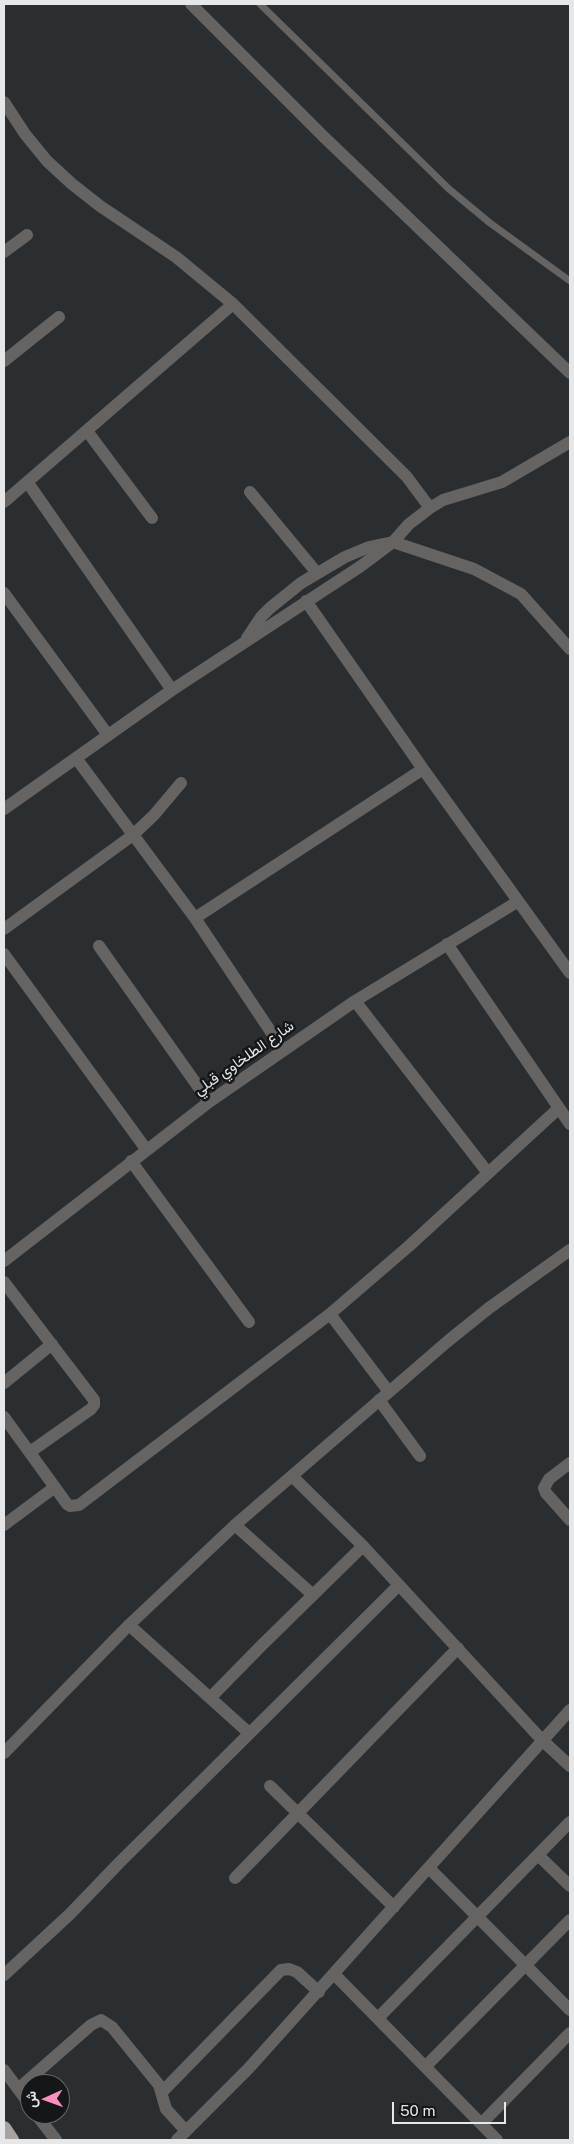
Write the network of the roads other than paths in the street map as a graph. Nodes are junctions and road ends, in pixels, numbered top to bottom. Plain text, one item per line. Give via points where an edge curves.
1 (191, 4) edge
2 (260, 4) edge
3 (4, 102) edge
4 (27, 235) dead end
5 (4, 252) edge
6 (570, 280) edge
7 (233, 304) junction
8 (59, 317) dead end
9 (4, 361) edge
10 (570, 374) edge
11 (87, 431) junction
12 (570, 442) edge
13 (28, 483) junction
14 (250, 492) dead end
15 (4, 502) edge
16 (430, 508) junction
17 (152, 518) dead end
18 (393, 542) junction
19 (317, 573) junction
20 (4, 593) edge
21 (306, 601) junction
22 (245, 642) junction
23 (570, 649) edge
24 (172, 690) junction
25 (108, 735) junction
26 (76, 758) junction
27 (423, 769) junction
28 (181, 783) dead end
29 (4, 809) edge
30 (133, 835) junction
31 (517, 902) junction
32 (195, 918) junction
33 (4, 929) edge
34 (447, 944) junction
35 (99, 946) dead end
36 (4, 954) edge
37 (570, 973) edge
38 (355, 1001) junction
39 (283, 1050) junction
40 (209, 1102) junction
41 (559, 1108) junction
42 (570, 1124) edge
43 (146, 1149) junction
44 (131, 1161) junction
45 (488, 1173) junction
46 (570, 1250) edge
47 (4, 1261) edge
48 (4, 1282) edge
49 (330, 1314) junction
50 (249, 1322) dead end
51 (52, 1344) junction
52 (4, 1383) edge
53 (384, 1396) junction
54 (4, 1417) edge
55 (30, 1452) junction
56 (420, 1456) dead end
57 (570, 1463) edge
58 (292, 1476) junction
59 (55, 1487) junction
60 (570, 1520) edge
61 (4, 1525) edge
62 (236, 1525) junction
63 (364, 1546) junction
64 (399, 1585) junction
65 (313, 1594) junction
66 (129, 1625) junction
67 (458, 1648) junction
68 (210, 1698) junction
69 (570, 1710) edge
70 (249, 1733) junction
71 (542, 1740) junction
72 (4, 1753) edge
73 (570, 1766) edge
74 (270, 1786) dead end
75 (297, 1813) junction
76 (570, 1822) edge
77 (538, 1855) junction
78 (429, 1868) junction
79 (235, 1878) dead end
80 (570, 1886) edge
81 (394, 1907) junction
82 (477, 1917) junction
83 (570, 1920) edge
84 (525, 1965) junction
85 (334, 1974) junction
86 (4, 1975) edge
87 (319, 1992) junction
88 (570, 2010) edge
89 (378, 2018) junction
90 (570, 2033) edge
91 (425, 2067) junction
92 (4, 2070) edge
93 (18, 2089) junction
94 (163, 2091) junction
95 (20, 2092) edge
96 (44, 2124) edge
97 (481, 2124) junction
98 (4, 2128) edge
99 (186, 2131) junction
100 (12, 2140) edge
101 (56, 2140) edge
102 (177, 2140) edge
103 (497, 2140) edge

1 - 10 street
2 - 6 lane via 449,189 490,223
3 - 7 street via 47,161 72,184 176,257
4 - 5 street
7 - 11 street
7 - 16 street via 407,477
8 - 9 street
11 - 13 street
11 - 17 street
12 - 16 street via 502,482 442,500
13 - 15 street
13 - 24 street
14 - 19 street
16 - 18 street via 408,524
18 - 19 street via 358,551
18 - 21 street
18 - 23 street via 474,569 521,594
19 - 22 street via 270,608
20 - 25 street
21 - 22 street
21 - 27 street
22 - 24 street
24 - 25 street
25 - 26 street
26 - 29 street
26 - 30 street
27 - 31 street
27 - 32 street
28 - 30 street
30 - 32 street
30 - 33 street
31 - 34 street, شارع الطلخاوي قبلي
31 - 37 street
32 - 39 street
34 - 38 street, شارع الطلخاوي قبلي
34 - 41 street
35 - 40 street
36 - 43 street
38 - 39 street, شارع الطلخاوي قبلي
38 - 45 street
39 - 40 street, شارع الطلخاوي قبلي
40 - 43 street, شارع الطلخاوي قبلي
41 - 42 street
41 - 45 street
43 - 44 street, شارع الطلخاوي قبلي
44 - 47 street, شارع الطلخاوي قبلي
44 - 50 street
45 - 49 street
46 - 53 street via 489,1308
48 - 51 street
49 - 53 street
49 - 59 street via 78,1505 67,1504
51 - 52 street
51 - 55 street via 92,1395 94,1405
53 - 56 street
53 - 58 street
54 - 55 street
55 - 59 street
57 - 60 street via 549,1479 544,1488
58 - 62 street
58 - 63 street
59 - 61 street
62 - 65 street
62 - 66 street
63 - 64 street
63 - 65 street
64 - 67 street
64 - 70 street
65 - 68 street
66 - 68 street
66 - 72 street
67 - 71 street
67 - 75 street
68 - 70 street
69 - 71 street
70 - 86 street via 70,1914
71 - 73 street
71 - 78 street
74 - 75 street
75 - 79 street
75 - 81 street
76 - 77 street
77 - 80 street
77 - 82 street
78 - 81 street
78 - 82 street
81 - 85 street
82 - 84 street
82 - 89 street
83 - 84 street
84 - 88 street
84 - 91 street
85 - 87 street
85 - 89 street
87 - 94 street via 296,1972 281,1970
87 - 99 street
89 - 91 street
90 - 97 street
91 - 97 street
92 - 93 street
93 - 94 street via 91,2025 101,2020 112,2027
93 - 95 street
94 - 99 street via 166,2109
96 - 101 street
97 - 103 street
98 - 100 highway
99 - 102 street

